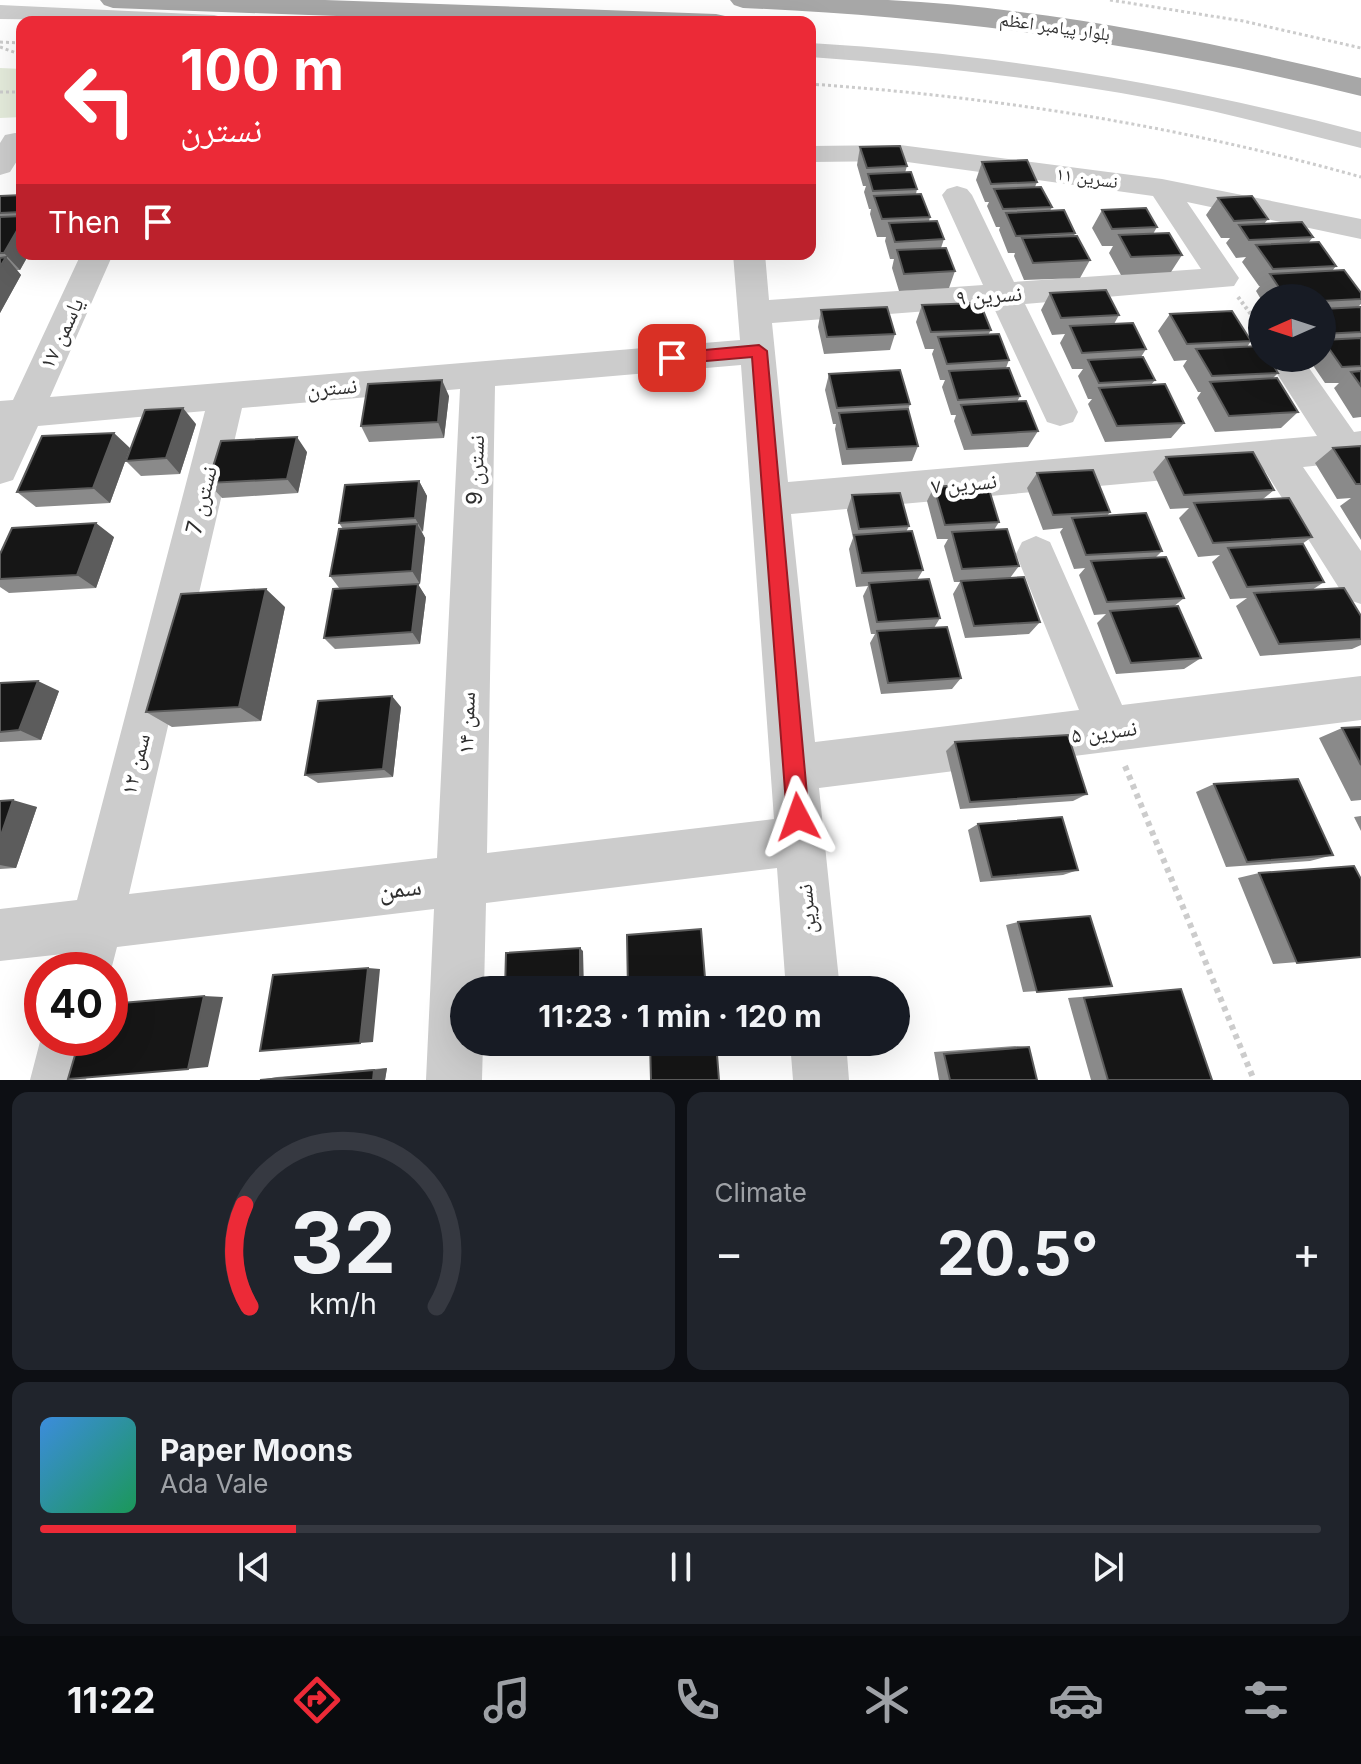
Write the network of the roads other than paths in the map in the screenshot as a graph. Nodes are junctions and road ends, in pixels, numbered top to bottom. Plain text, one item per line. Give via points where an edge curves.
1 (113, 0) edge
2 (743, 0) edge
3 (150, 1) edge
4 (0, 12) edge
5 (86, 16) edge
6 (554, 16) edge
7 (816, 25) edge
8 (816, 51) edge
9 (1361, 87) edge
10 (1361, 115) edge
11 (1361, 140) edge
12 (12, 141) edge
13 (816, 154) edge
14 (0, 166) edge
15 (1162, 188) junction
16 (957, 195) dead end
17 (1361, 229) edge
18 (94, 260) edge
19 (750, 260) edge
20 (1005, 294) junction
21 (757, 332) junction
22 (1295, 372) edge
23 (478, 375) junction
24 (227, 396) junction
25 (1060, 412) dead end
26 (12, 414) edge
27 (1353, 447) edge
28 (1275, 455) junction
29 (0, 469) edge
30 (771, 500) junction
31 (1036, 554) dead end
32 (472, 565) joint
33 (1361, 586) edge
34 (174, 605) joint
35 (1361, 698) edge
36 (1110, 730) junction
37 (795, 768) junction
38 (800, 841) junction
39 (461, 881) junction
40 (0, 935) edge
41 (90, 947) edge
42 (812, 976) edge
43 (64, 1056) edge
44 (819, 1056) edge
45 (58, 1080) edge
46 (454, 1080) edge
47 (821, 1080) edge

1 - 3 main road
2 - 9 main road, بلوار پیامبر اعظم via 869,6 1117,35
3 - 6 main road
4 - 5 street
7 - 10 main road, بلوار پیامبر اعظم via 1107,58
8 - 11 street via 1032,70 1203,101
12 - 14 street
13 - 15 street, نسرین ۱۱ via 900,153
15 - 17 street, نسرین ۱۱
15 - 20 street, نسرین ۹ via 1223,278
16 - 20 street
18 - 26 street, یاسمن ۱۷
19 - 21 street, نسرین
20 - 21 street, نسرین ۹
20 - 25 street
21 - 23 street, نسترن
21 - 30 street, نسرین
22 - 27 street
23 - 24 street, نسترن
23 - 32 street, نسترن 9
24 - 26 street, نسترن
24 - 34 street, نسترن 7
26 - 29 street, یاسمن ۱۷
27 - 28 street, نسرین ۷
28 - 30 street, نسرین ۷
28 - 33 street
30 - 37 street, نسرین
31 - 36 street
32 - 39 street, سمن ۱۴
34 - 41 street, سمن ۱۲
35 - 36 street, نسرین ۵
36 - 37 street, نسرین ۵
37 - 38 street, نسرین
38 - 39 street, سمن
38 - 42 street, نسرین
39 - 41 street, سمن
39 - 46 street, سمن ۱۴
40 - 41 street, سمن
43 - 45 street
44 - 47 street

